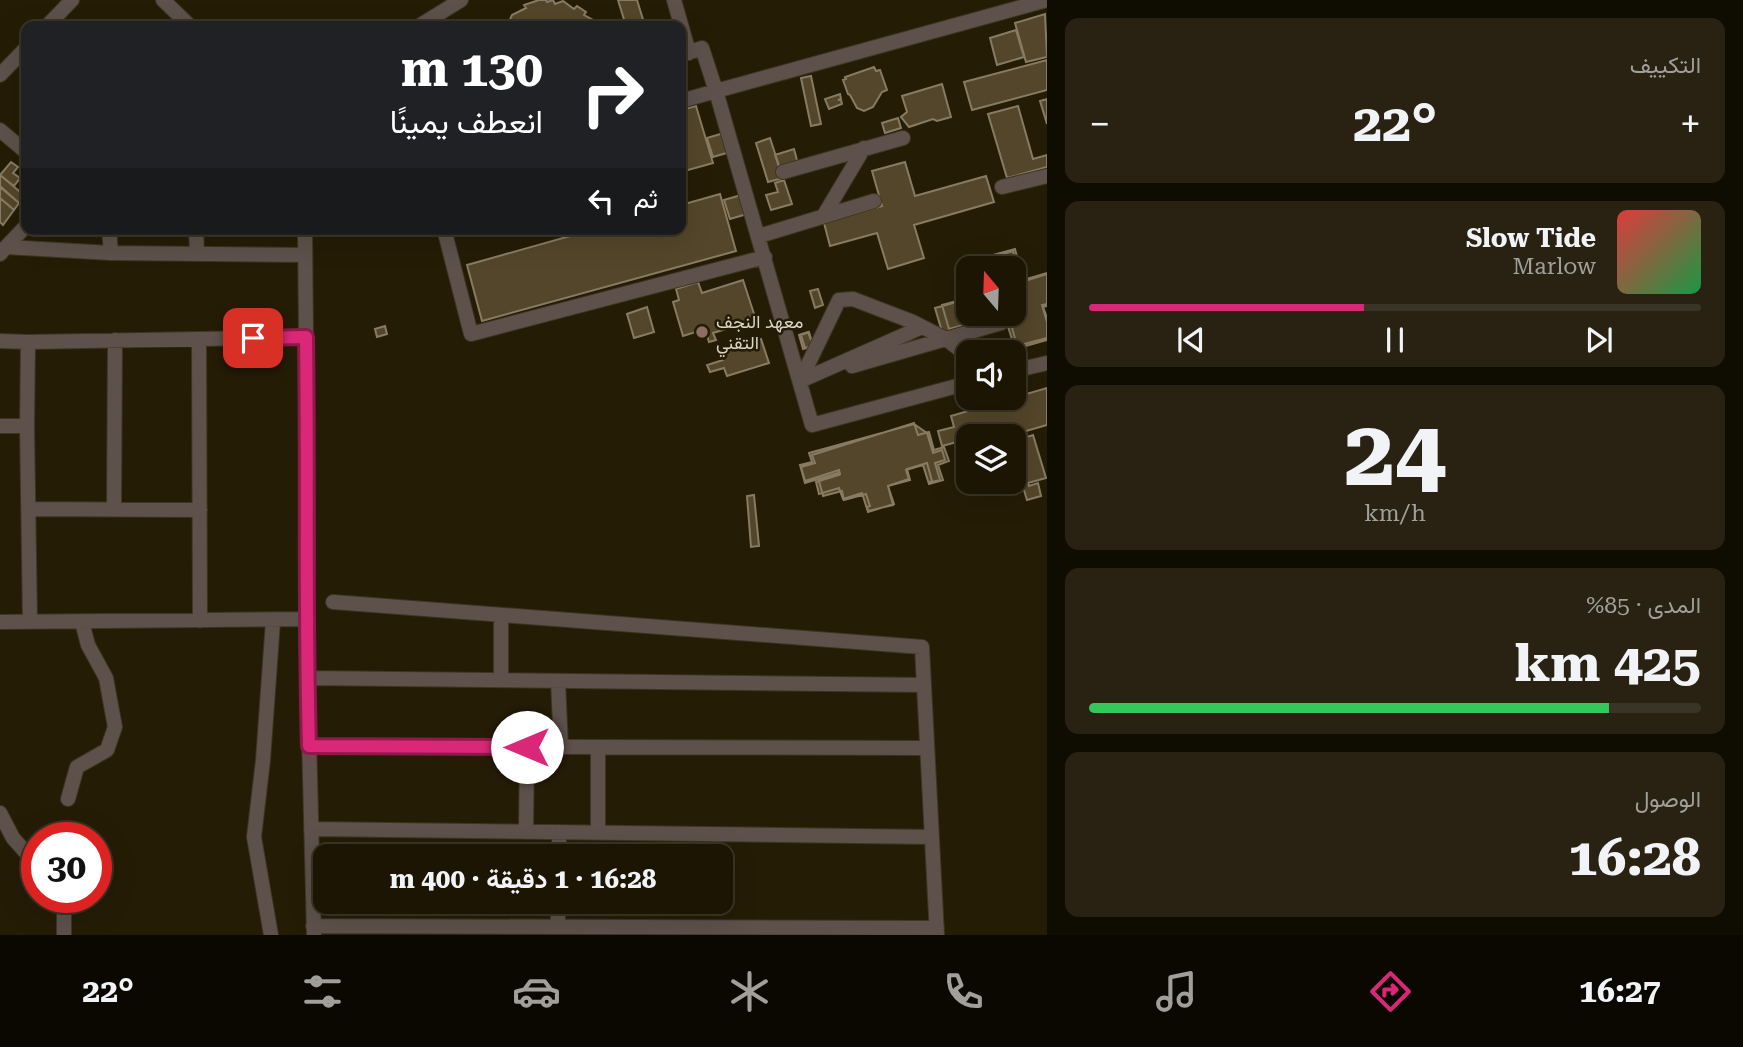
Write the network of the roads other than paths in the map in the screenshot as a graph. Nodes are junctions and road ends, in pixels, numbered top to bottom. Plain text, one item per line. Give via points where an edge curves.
1 (72, 0) edge
2 (163, 0) edge
3 (461, 0) edge
4 (674, 0) edge
5 (1046, 0) edge
6 (52, 21) edge
7 (185, 21) edge
8 (427, 21) edge
9 (678, 21) edge
10 (21, 53) edge
11 (686, 54) edge
12 (0, 75) edge
13 (716, 91) junction
14 (686, 100) edge
15 (0, 130) edge
16 (904, 138) dead end
17 (21, 148) edge
18 (864, 148) junction
19 (783, 172) dead end
20 (1046, 176) edge
21 (1002, 187) dead end
22 (874, 201) dead end
23 (824, 215) junction
24 (21, 231) edge
25 (110, 235) edge
26 (196, 235) edge
27 (305, 235) edge
28 (446, 235) edge
29 (759, 236) junction
30 (3, 250) edge
31 (111, 253) junction
32 (197, 254) junction
33 (305, 256) junction
34 (765, 257) junction
35 (992, 326) edge
36 (922, 327) junction
37 (306, 337) junction
38 (200, 339) junction
39 (946, 339) junction
40 (115, 340) junction
41 (0, 341) edge
42 (28, 342) junction
43 (956, 347) edge
44 (1046, 363) edge
45 (1026, 368) edge
46 (800, 381) junction
47 (956, 386) edge
48 (0, 426) edge
49 (27, 426) junction
50 (29, 509) junction
51 (114, 509) junction
52 (200, 510) junction
53 (333, 602) dead end
54 (501, 615) junction
55 (306, 619) junction
56 (200, 621) junction
57 (273, 621) junction
58 (0, 622) edge
59 (30, 622) junction
60 (82, 622) junction
61 (307, 678) junction
62 (501, 680) junction
63 (558, 681) junction
64 (924, 685) junction
65 (309, 746) junction
66 (527, 747) junction
67 (561, 747) junction
68 (598, 747) junction
69 (927, 748) junction
70 (68, 799) dead end
71 (0, 813) edge
72 (311, 829) junction
73 (526, 832) junction
74 (559, 832) junction
75 (598, 833) junction
76 (932, 837) junction
77 (559, 844) edge
78 (21, 847) edge
79 (64, 913) edge
80 (558, 914) edge
81 (558, 927) junction
82 (314, 930) edge
83 (496, 931) edge
84 (676, 931) edge
85 (937, 931) edge
86 (64, 935) edge
87 (271, 935) edge

1 - 6 street
2 - 7 street
3 - 8 street
4 - 9 street
5 - 13 street
10 - 12 street
11 - 13 street via 702,48
13 - 14 street
13 - 29 street
15 - 17 street
16 - 18 street
18 - 19 street
18 - 23 street
20 - 21 street
22 - 23 street
23 - 29 street
24 - 30 street
25 - 31 street
26 - 32 street
27 - 33 street
28 - 34 street via 471,334
29 - 34 street
30 - 31 street
31 - 32 street
32 - 33 street
33 - 37 street
34 - 46 street
35 - 39 street
36 - 39 street
36 - 46 street
36 - 46 street via 853,299 839,300
37 - 38 street
37 - 55 street
38 - 40 street
38 - 52 street
39 - 43 street
39 - 46 street
40 - 42 street
40 - 51 street
41 - 42 street
42 - 49 street
44 - 45 street
46 - 47 street via 812,425
48 - 49 street
49 - 50 street
50 - 51 street
50 - 59 street
51 - 52 street
52 - 56 street
53 - 54 street
54 - 62 street
54 - 64 street via 922,647
55 - 57 street
55 - 61 street
56 - 57 street
56 - 60 street
57 - 87 street via 254,837
58 - 59 street
59 - 60 street
60 - 70 street via 88,645 106,678 115,726 107,750 78,767
61 - 62 street
61 - 65 street
62 - 63 street
63 - 64 street
63 - 67 street
64 - 69 street
65 - 66 street
65 - 72 street
66 - 67 street
66 - 73 street
67 - 68 street
68 - 69 street
68 - 75 street
69 - 76 street
71 - 78 street
72 - 73 street
72 - 82 street
73 - 74 street
74 - 75 street
74 - 77 street
75 - 76 street
76 - 85 street
79 - 86 street
80 - 81 street
81 - 83 street
81 - 84 street
82 - 83 street
84 - 85 street

